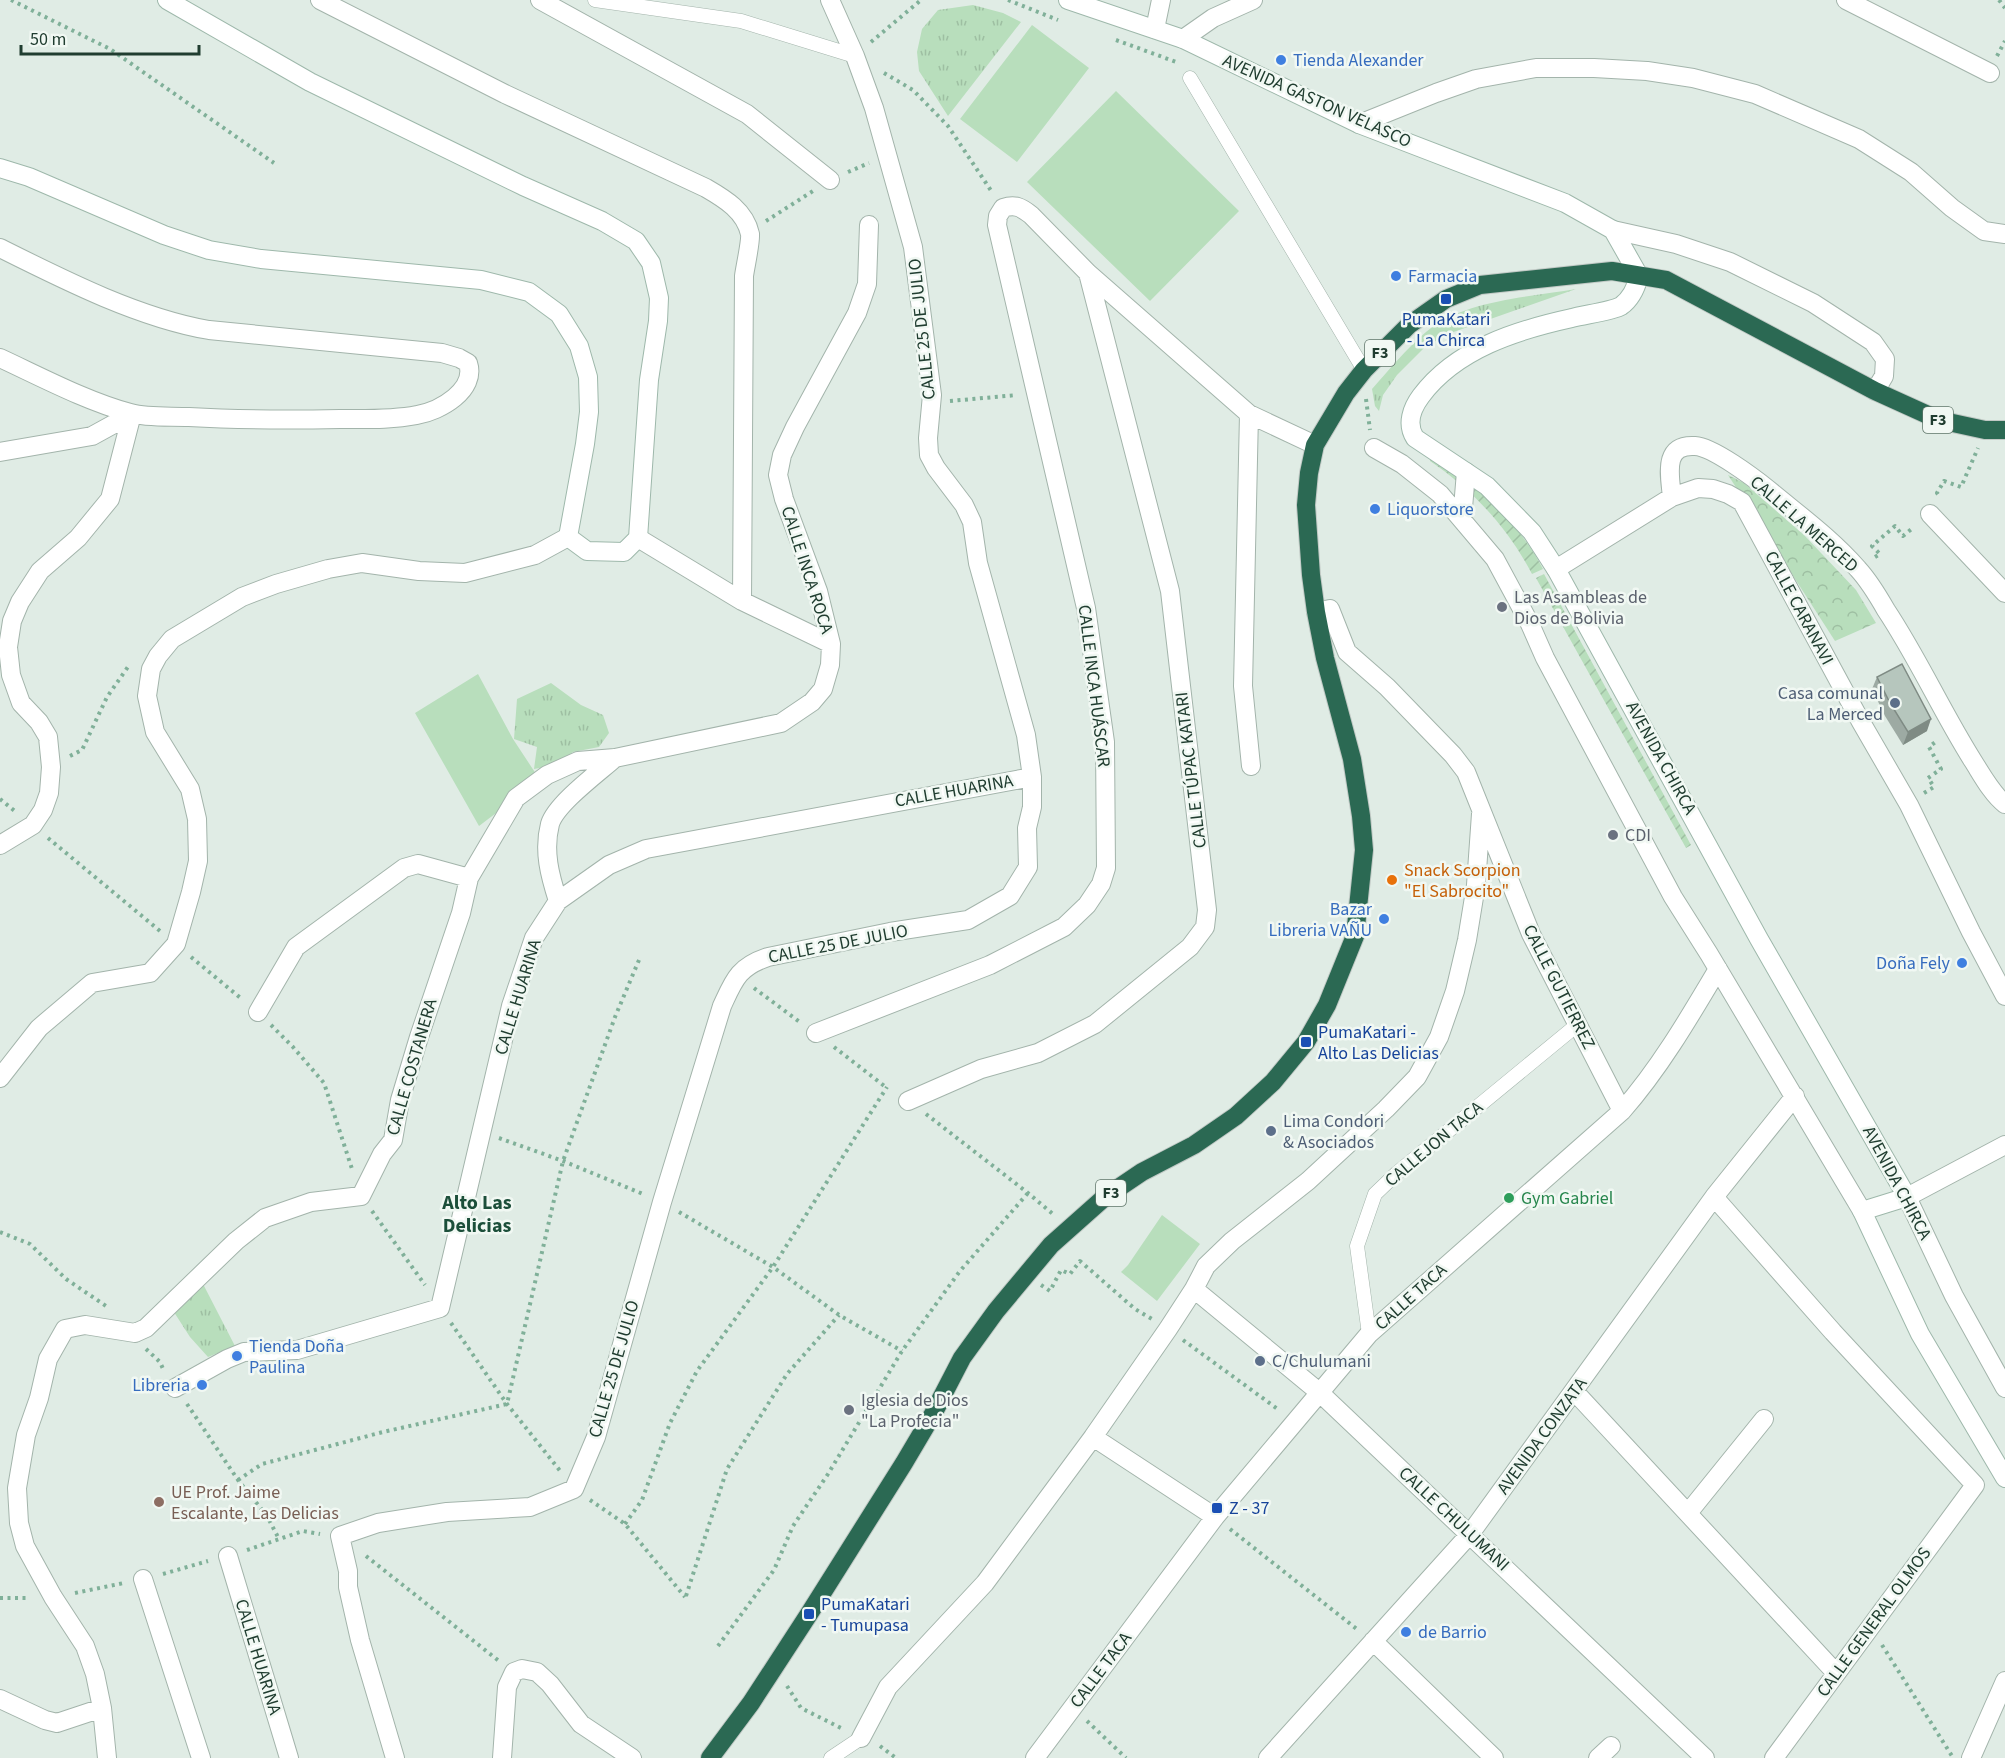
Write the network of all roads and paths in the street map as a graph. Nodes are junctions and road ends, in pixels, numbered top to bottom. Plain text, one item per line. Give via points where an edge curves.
1 (11, 0) edge
2 (167, 0) edge
3 (320, 0) edge
4 (540, 0) edge
5 (596, 0) edge
6 (830, 0) edge
7 (921, 0) edge
8 (1008, 0) edge
9 (1068, 0) edge
10 (1161, 0) edge
11 (1253, 0) edge
12 (1846, 0) edge
13 (1999, 0) edge
14 (2005, 8) edge
15 (1042, 15) dead end
16 (1155, 29) junction
17 (1183, 39) junction
18 (1121, 43) dead end
19 (855, 56) junction
20 (1181, 64) dead end
21 (1990, 73) dead end
22 (1190, 78) dead end
23 (1359, 124) junction
24 (274, 164) dead end
25 (0, 168) edge
26 (830, 180) dead end
27 (1003, 208) junction
28 (870, 225) dead end
29 (1613, 230) junction
30 (2005, 234) edge
31 (0, 248) edge
32 (1088, 273) junction
33 (1639, 276) junction
34 (0, 358) edge
35 (1364, 370) junction
36 (1875, 391) junction
37 (1036, 393) junction
38 (932, 403) junction
39 (132, 414) junction
40 (1249, 414) junction
41 (1985, 430) junction
42 (2005, 430) edge
43 (1315, 445) junction
44 (1374, 448) joint
45 (0, 452) edge
46 (1466, 472) junction
47 (1672, 498) junction
48 (1930, 514) junction
49 (1462, 520) junction
50 (568, 537) junction
51 (638, 538) junction
52 (1556, 569) junction
53 (1859, 569) junction
54 (2005, 593) edge
55 (742, 601) junction
56 (1316, 612) junction
57 (831, 644) junction
58 (158, 656) junction
59 (1952, 728) junction
60 (615, 758) junction
61 (1251, 766) dead end
62 (51, 767) junction
63 (1032, 777) junction
64 (0, 799) edge
65 (2005, 804) edge
66 (1909, 805) junction
67 (1481, 814) junction
68 (33, 825) junction
69 (0, 845) edge
70 (469, 879) junction
71 (558, 901) junction
72 (176, 944) junction
73 (639, 960) dead end
74 (1718, 969) junction
75 (2005, 996) edge
76 (258, 1012) junction
77 (1577, 1025) junction
78 (816, 1033) dead end
79 (0, 1078) edge
80 (887, 1087) dead end
81 (1795, 1096) junction
82 (908, 1101) dead end
83 (1622, 1111) junction
84 (482, 1131) junction
85 (2005, 1145) edge
86 (563, 1161) junction
87 (1028, 1193) dead end
88 (361, 1196) junction
89 (1714, 1197) junction
90 (1907, 1197) junction
91 (662, 1202) junction
92 (1862, 1211) junction
93 (0, 1232) edge
94 (773, 1267) junction
95 (1026, 1274) junction
96 (1194, 1289) junction
97 (441, 1308) junction
98 (839, 1315) junction
99 (1168, 1329) junction
100 (135, 1333) junction
101 (1369, 1334) junction
102 (902, 1351) junction
103 (175, 1388) junction
104 (2005, 1388) edge
105 (1319, 1392) junction
106 (1575, 1392) junction
107 (507, 1404) junction
108 (1764, 1419) dead end
109 (1294, 1421) junction
110 (1093, 1437) junction
111 (2005, 1478) edge
112 (238, 1480) junction
113 (574, 1489) junction
114 (1688, 1513) junction
115 (1215, 1517) junction
116 (625, 1524) junction
117 (1470, 1534) junction
118 (340, 1536) junction
119 (279, 1539) junction
120 (228, 1556) junction
121 (143, 1579) junction
122 (0, 1598) edge
123 (53, 1598) junction
124 (1871, 1627) junction
125 (1373, 1641) junction
126 (718, 1646) dead end
127 (774, 1668) junction
128 (514, 1672) junction
129 (1836, 1673) junction
130 (2005, 1681) edge
131 (0, 1699) edge
132 (102, 1708) junction
133 (1073, 1708) junction
134 (861, 1738) junction
135 (107, 1758) edge
136 (201, 1758) edge
137 (289, 1758) edge
138 (395, 1758) edge
139 (501, 1758) edge
140 (632, 1758) edge
141 (710, 1758) edge
142 (831, 1758) edge
143 (1035, 1758) edge
144 (1126, 1758) edge
145 (1268, 1758) edge
146 (1494, 1758) edge
147 (1705, 1758) edge
148 (1774, 1758) edge
149 (1953, 1758) edge
150 (1971, 1758) edge

1 - 24 path via 110,50
2 - 51 street via 310,82 602,221 636,241 651,263 658,298
3 - 55 street via 506,94 706,188 729,201 743,220 751,236 744,276
4 - 26 street via 747,114
5 - 19 lane via 741,21
6 - 19 street, CALLE 25 DE JULIO
7 - 19 path
8 - 15 path
9 - 16 street, AVENIDA GASTON VELASCO
10 - 16 street
11 - 17 street via 1213,18
12 - 21 street
13 - 14 path
16 - 17 street, AVENIDA GASTON VELASCO
17 - 23 street, AVENIDA GASTON VELASCO
18 - 20 path
19 - 27 path via 913,90 948,126
19 - 38 street, CALLE 25 DE JULIO via 889,154 913,247
22 - 35 lane
23 - 29 street, AVENIDA GASTON VELASCO via 1565,203
23 - 30 street via 1476,79 1536,68 1647,71 1693,78 1755,94 1859,139 1911,172 1984,231
25 - 50 street via 209,250 261,259 481,280 529,292 559,314 579,346 588,376 589,412
27 - 32 street via 1022,208
27 - 37 street, CALLE INCA HUÁSCAR via 998,225
28 - 57 street, CALLE INCA ROCA via 867,284 846,336 782,455 778,475 818,591
29 - 33 street
29 - 36 street via 1676,244 1730,262 1813,303 1873,342 1885,359 1884,376
31 - 39 street via 74,285 178,325 442,353 468,363 471,371 457,396 436,410 418,415 255,421
32 - 40 street
32 - 82 street, CALLE TÚPAC KATARI via 1170,591 1207,910 1205,927 1190,947 1095,1024 1038,1053 981,1069
33 - 35 highway, F3 via 1612,271 1480,285 1446,299 1409,325
33 - 36 highway, F3 via 1666,280
33 - 46 street, AVENIDA CHIRCA via 1636,290 1620,307 1538,326 1489,344 1455,361 1428,386 1416,403 1410,421 1412,432 1415,438
34 - 39 street
35 - 43 highway, F3
35 - 44 path
36 - 41 highway, F3 via 1939,420
37 - 38 path
37 - 78 street, CALLE INCA HUÁSCAR via 1086,608 1105,742 1106,868 1101,884 1087,905 1064,927 990,965
38 - 63 street, CALLE 25 DE JULIO via 929,455 972,522 978,563 1026,735
39 - 45 street via 92,436
39 - 62 street via 110,499 78,538 40,571 12,621 8,647 12,675 21,703 48,737
40 - 43 street
40 - 61 street via 1243,686
41 - 42 highway, F3
41 - 48 path via 1961,487 1944,481 1936,493 1944,502
43 - 56 highway, F3 via 1306,505
44 - 49 street via 1440,494
46 - 49 street
46 - 52 street, AVENIDA CHIRCA via 1487,486 1532,532
47 - 52 street, CALLE CARANAVI
47 - 53 street, CALLE LA MERCED via 1671,456 1688,446 1708,449 1752,477
47 - 66 street, CALLE CARANAVI via 1698,488 1728,494 1742,502
48 - 53 path via 1903,536 1895,526 1872,546 1880,554
48 - 54 street
49 - 74 street via 1495,559 1637,831
50 - 51 street via 587,551 603,553 624,552
50 - 58 street via 535,555 465,573 362,563 328,569 242,597 172,639
51 - 55 street
52 - 90 street, AVENIDA CHIRCA
53 - 59 street, CALLE LA MERCED via 1888,612
55 - 57 street
56 - 67 street, CALLE GUTIERREZ via 1330,609 1347,652 1453,755 1466,772
56 - 95 highway, F3 via 1352,759 1364,850 1355,936 1331,996 1306,1042 1236,1116 1105,1197 1051,1245
57 - 60 street, CALLE INCA ROCA via 823,689 812,702 781,723
58 - 62 path via 135,656 107,697 82,750
58 - 72 street via 151,669 147,696 155,732 190,789 197,819 198,861
59 - 65 street, CALLE LA MERCED
59 - 66 path via 1929,747 1941,769 1928,778 1934,787
60 - 70 street, CALLE INCA ROCA via 578,761 547,775 516,798
60 - 71 street via 564,804 550,822 549,872
62 - 68 street via 50,793
63 - 71 street, CALLE HUARINA via 646,849 609,865
63 - 91 street, CALLE 25 DE JULIO via 1028,867 1010,896 968,920 768,957 751,963 736,976 722,1006
64 - 68 path
66 - 75 street, CALLE CARANAVI
67 - 77 street, CALLE GUTIERREZ via 1531,934
67 - 96 street via 1476,885 1458,981 1439,1037 1417,1077 1308,1181 1232,1241 1206,1266
68 - 69 street
68 - 72 path
70 - 76 street via 418,864 404,868 296,947
70 - 88 street, CALLE COSTANERA via 418,1037 393,1140
71 - 84 street, CALLE HUARINA via 534,938 511,1006
72 - 76 path
72 - 79 street via 150,972 92,983 39,1029
73 - 86 path
74 - 81 street
74 - 83 street, CALLE TACA via 1638,1094
76 - 88 path via 324,1083
77 - 83 street, CALLE GUTIERREZ
77 - 101 lane, CALLEJON TACA via 1375,1194 1357,1246
80 - 94 path
81 - 89 street, AVENIDA CONZATA
81 - 92 street
83 - 101 street, CALLE TACA
84 - 86 path
84 - 97 street, CALLE HUARINA
85 - 90 street
86 - 91 path
86 - 107 path
87 - 102 path via 960,1271
88 - 97 path
88 - 100 street via 311,1202 265,1218 236,1240 146,1328
89 - 106 street, AVENIDA CONZATA
89 - 124 street, CALLE GENERAL OLMOS via 1975,1485
90 - 92 street
90 - 104 street, AVENIDA CHIRCA via 1954,1296
91 - 94 path
91 - 113 street, CALLE 25 DE JULIO via 596,1437
92 - 111 street via 1920,1334
93 - 100 path via 30,1244 66,1279 106,1305
94 - 98 path
94 - 116 path via 697,1371 670,1423 642,1500
95 - 99 path via 1050,1291 1061,1270 1070,1274 1080,1261 1135,1309
95 - 127 highway, F3 via 962,1358 910,1454
96 - 99 street
96 - 105 street, CALLE CHULUMANI
97 - 103 street via 297,1350 244,1352
97 - 107 path
98 - 102 path
98 - 116 path via 787,1374 727,1469 685,1597
99 - 109 path
99 - 110 street
100 - 103 path via 160,1362
100 - 123 street via 85,1325 65,1329 48,1359 26,1435 17,1488 19,1523 26,1546
101 - 105 street, CALLE TACA
102 - 126 path via 793,1526 774,1570
103 - 112 path
105 - 109 street, CALLE TACA
105 - 117 street, CALLE CHULUMANI
106 - 114 street
106 - 117 street, AVENIDA CONZATA
107 - 112 path via 262,1464
107 - 113 path
108 - 114 street
109 - 115 street, CALLE TACA
110 - 115 street
110 - 134 street via 985,1583 888,1687
112 - 119 path via 267,1516
113 - 116 path
113 - 118 street via 530,1507 435,1514 378,1523
114 - 129 street
115 - 125 path
115 - 133 street, CALLE TACA
117 - 125 street, AVENIDA CONZATA
117 - 147 street, CALLE CHULUMANI
118 - 119 path via 303,1532
118 - 128 path
118 - 138 street via 360,1640
119 - 120 path
120 - 121 path
120 - 137 street, CALLE HUARINA
121 - 123 path
121 - 136 street
122 - 123 path
123 - 132 street via 85,1646
124 - 129 street, CALLE GENERAL OLMOS
124 - 149 path
125 - 145 street, AVENIDA CONZATA
125 - 146 street
127 - 134 path via 801,1708
127 - 141 highway, F3
128 - 139 street via 507,1687
128 - 140 street via 537,1672 581,1724
129 - 148 street, CALLE GENERAL OLMOS
130 - 150 street
131 - 132 street via 57,1723
132 - 135 street
133 - 143 street, CALLE TACA
133 - 144 path
134 - 142 lane

